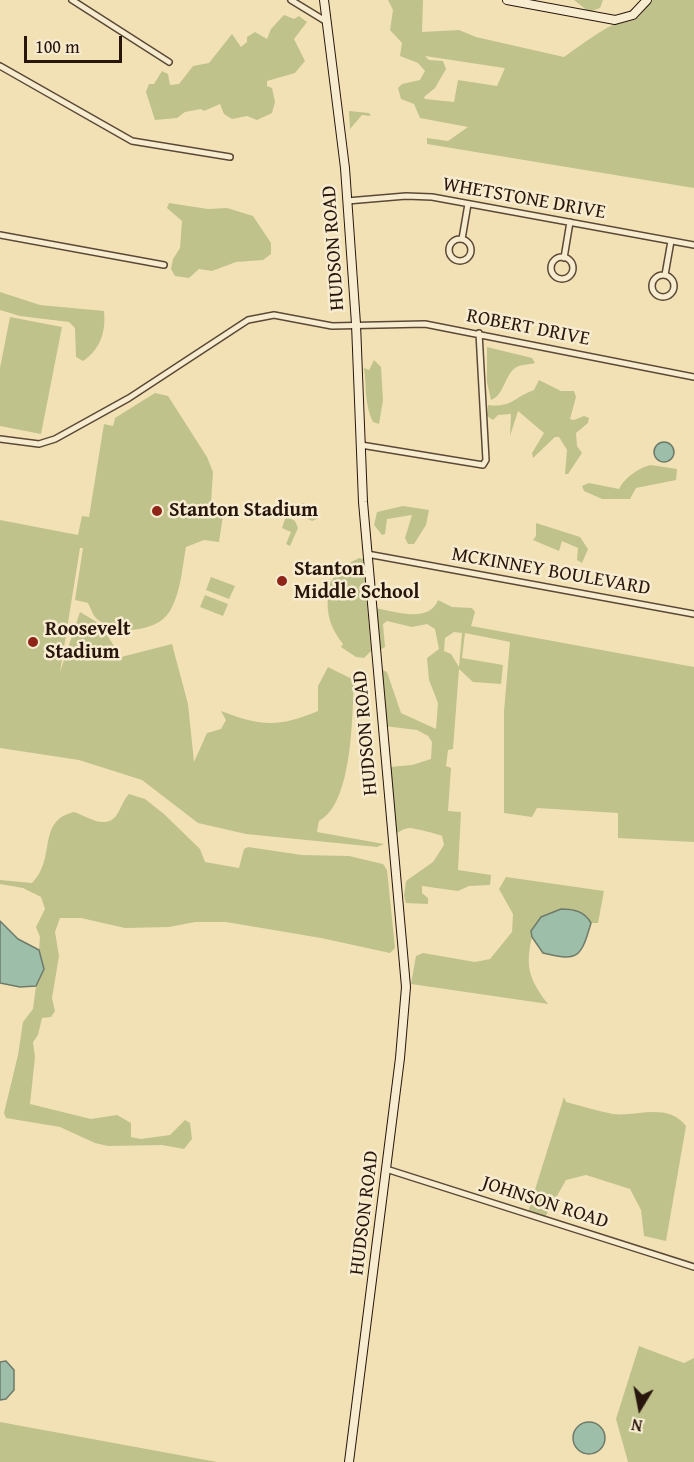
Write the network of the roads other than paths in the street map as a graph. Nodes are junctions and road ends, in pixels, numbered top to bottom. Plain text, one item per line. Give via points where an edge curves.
1 (72, 0) edge
2 (291, 0) edge
3 (324, 0) edge
4 (507, 0) edge
5 (647, 0) edge
6 (327, 22) junction
7 (169, 62) dead end
8 (0, 66) edge
9 (230, 157) dead end
10 (347, 201) junction
11 (468, 204) junction
12 (570, 222) junction
13 (0, 235) edge
14 (462, 239) junction
15 (671, 241) junction
16 (694, 245) edge
17 (564, 258) junction
18 (164, 265) dead end
19 (666, 275) junction
20 (356, 324) junction
21 (479, 333) junction
22 (694, 377) edge
23 (0, 439) edge
24 (361, 445) junction
25 (367, 554) junction
26 (694, 614) edge
27 (386, 1169) junction
28 (694, 1267) edge
29 (349, 1462) edge

1 - 7 street
2 - 6 street
3 - 6 street, HUDSON ROAD
4 - 5 street via 609,20 624,19
6 - 10 street, HUDSON ROAD
8 - 9 street via 132,141
10 - 11 street, WHETSTONE DRIVE via 421,196
10 - 20 street, HUDSON ROAD
11 - 12 street, WHETSTONE DRIVE
11 - 14 street
12 - 15 street, WHETSTONE DRIVE
12 - 17 street
13 - 18 street
14 - 14 street via 471,250 466,259 458,261 449,248
15 - 16 street, WHETSTONE DRIVE
15 - 19 street
17 - 17 street via 573,268 568,278 560,279 554,276 551,266 554,260
19 - 19 street via 674,286 669,296 661,297 652,284
20 - 21 street, ROBERT DRIVE via 409,322
20 - 23 street, ROBERT DRIVE via 325,325 274,315 254,318 129,398 55,439 36,444
20 - 24 street, HUDSON ROAD
21 - 22 street, ROBERT DRIVE
21 - 24 street via 486,460 483,465
24 - 25 street, HUDSON ROAD
25 - 26 street, MCKINNEY BOULEVARD
25 - 27 street, HUDSON ROAD via 405,987 405,1018
27 - 28 street, JOHNSON ROAD
27 - 29 street, HUDSON ROAD

